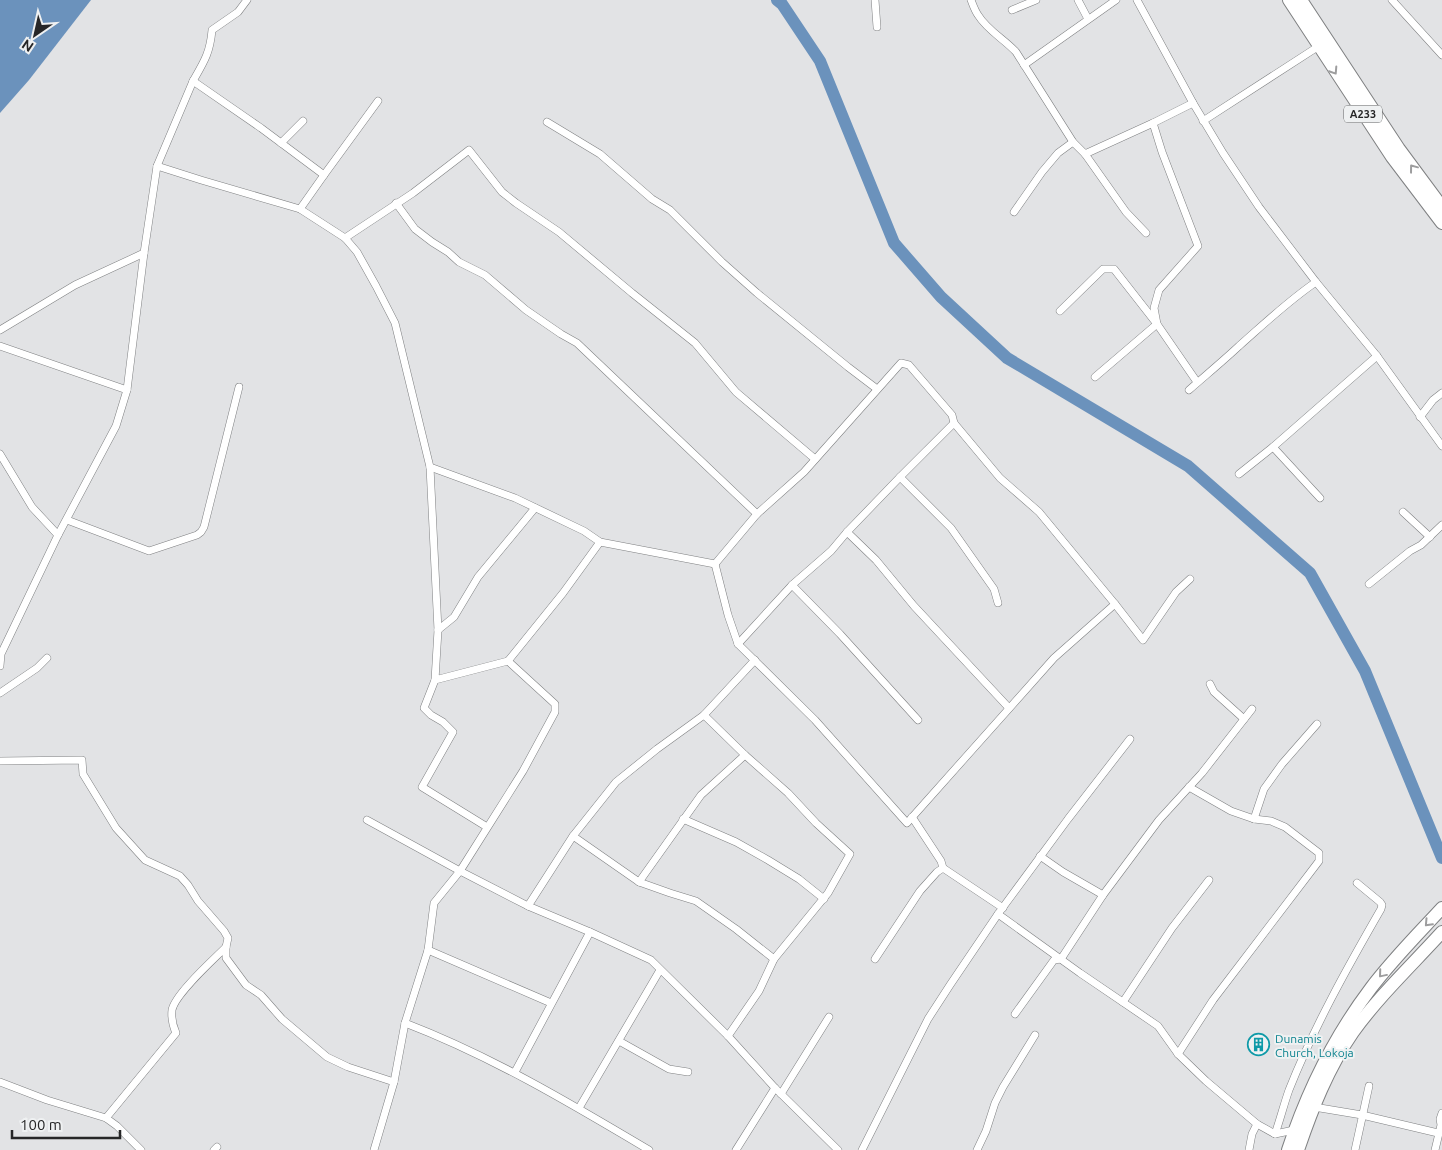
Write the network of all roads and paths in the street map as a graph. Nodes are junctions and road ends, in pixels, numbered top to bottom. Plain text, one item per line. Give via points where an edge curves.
1 (247, 0) edge
2 (875, 0) edge
3 (971, 0) edge
4 (1036, 0) edge
5 (1078, 0) edge
6 (1116, 0) edge
7 (1138, 0) edge
8 (1289, 0) edge
9 (1301, 0) edge
10 (1392, 0) edge
11 (1012, 10) dead end
12 (1088, 19) junction
13 (877, 27) dead end
14 (1319, 46) junction
15 (1442, 54) edge
16 (1024, 65) junction
17 (193, 81) junction
18 (378, 101) dead end
19 (1193, 103) junction
20 (1203, 121) junction
21 (303, 122) dead end
22 (546, 122) dead end
23 (1153, 123) junction
24 (1073, 142) junction
25 (281, 143) junction
26 (1085, 154) junction
27 (157, 166) junction
28 (324, 175) junction
29 (396, 203) junction
30 (1442, 207) edge
31 (300, 209) junction
32 (1014, 212) dead end
33 (1442, 223) edge
34 (1146, 233) dead end
35 (345, 238) junction
36 (144, 253) junction
37 (1316, 282) junction
38 (1060, 311) dead end
39 (1157, 324) junction
40 (0, 330) edge
41 (0, 346) edge
42 (1377, 356) junction
43 (1095, 377) dead end
44 (1198, 382) junction
45 (239, 386) dead end
46 (877, 389) junction
47 (127, 390) junction
48 (1189, 390) dead end
49 (1442, 393) edge
50 (1420, 417) junction
51 (954, 423) junction
52 (1442, 446) edge
53 (1274, 447) junction
54 (0, 454) edge
55 (815, 459) junction
56 (430, 467) junction
57 (1239, 474) dead end
58 (900, 477) junction
59 (1320, 498) dead end
60 (535, 508) junction
61 (1402, 512) dead end
62 (757, 514) junction
63 (68, 520) junction
64 (1442, 524) edge
65 (847, 532) junction
66 (58, 535) junction
67 (1430, 537) junction
68 (600, 542) junction
69 (715, 564) junction
70 (1190, 579) dead end
71 (1369, 584) dead end
72 (792, 585) junction
73 (998, 603) dead end
74 (1116, 604) junction
75 (438, 630) junction
76 (738, 644) junction
77 (47, 658) dead end
78 (756, 660) junction
79 (508, 661) junction
80 (0, 666) edge
81 (435, 680) junction
82 (1210, 684) dead end
83 (0, 693) edge
84 (1009, 708) junction
85 (1252, 709) dead end
86 (704, 715) junction
87 (1244, 719) junction
88 (918, 720) dead end
89 (1316, 724) dead end
90 (1130, 739) dead end
91 (745, 755) junction
92 (0, 761) edge
93 (1189, 787) junction
94 (912, 817) junction
95 (683, 819) junction
96 (1254, 819) junction
97 (367, 820) dead end
98 (487, 827) junction
99 (572, 836) junction
100 (1040, 856) junction
101 (943, 868) junction
102 (460, 871) junction
103 (1209, 880) dead end
104 (639, 882) junction
105 (1357, 883) dead end
106 (1103, 895) junction
107 (824, 898) junction
108 (528, 906) junction
109 (1442, 908) edge
110 (1000, 911) junction
111 (590, 932) junction
112 (1442, 932) edge
113 (226, 947) junction
114 (428, 950) junction
115 (774, 959) junction
116 (876, 959) dead end
117 (1061, 959) junction
118 (660, 970) junction
119 (1123, 1002) junction
120 (551, 1003) junction
121 (1015, 1014) dead end
122 (828, 1017) dead end
123 (405, 1023) junction
124 (1035, 1035) dead end
125 (728, 1036) junction
126 (619, 1041) junction
127 (1178, 1054) junction
128 (515, 1072) junction
129 (688, 1072) dead end
130 (0, 1082) edge
131 (394, 1082) junction
132 (1369, 1086) dead end
133 (775, 1088) junction
134 (781, 1094) junction
135 (1314, 1107) junction
136 (579, 1108) junction
137 (1442, 1113) edge
138 (1362, 1115) junction
139 (106, 1118) junction
140 (1257, 1124) junction
141 (1294, 1130) junction
142 (1438, 1133) junction
143 (1275, 1134) junction
144 (141, 1150) edge
145 (374, 1150) edge
146 (649, 1150) edge
147 (736, 1150) edge
148 (838, 1150) edge
149 (862, 1150) edge
150 (977, 1150) edge
151 (1249, 1150) edge
152 (1288, 1150) edge
153 (1298, 1150) edge
154 (1355, 1150) edge
155 (1435, 1150) edge

1 - 17 street via 238,12 212,30 207,58
2 - 13 street
3 - 16 street via 988,28 1016,52
4 - 11 street
5 - 12 street
6 - 12 street
7 - 19 street
8 - 14 highway, A233
30 -> 9 highway, A233 via 1399,149
10 - 15 street
12 - 16 street
14 - 20 street
14 -> 33 highway, A233 via 1392,157
16 - 24 street
17 - 25 street
17 - 27 street
18 - 28 street
19 - 20 street
19 - 23 street
20 - 37 street via 1259,207
21 - 25 street
22 - 46 street via 600,154 652,199 670,210 757,293
23 - 26 street
23 - 39 street via 1198,246 1159,290 1154,308
24 - 26 street
24 - 32 street via 1058,153
25 - 28 street
26 - 34 street via 1126,212
27 - 31 street
27 - 36 street
28 - 31 street
29 - 35 street
29 - 55 street via 469,150 502,192 560,232 695,343 736,392
29 - 62 street via 415,228 432,242 459,262 485,275 526,310 577,343
31 - 35 street
35 - 56 street via 372,277 395,323
36 - 40 street via 75,284
36 - 47 street
37 - 42 street
37 - 44 street via 1269,318
38 - 39 street via 1104,269 1114,270
39 - 43 street
39 - 44 street
41 - 47 street
42 - 50 street
42 - 53 street
44 - 48 street
45 - 63 street via 201,532 149,551
46 - 51 street via 898,365 909,365 952,415
46 - 55 street
47 - 63 street via 116,426
49 - 50 street
50 - 52 street
51 - 58 street
51 - 74 street via 1000,478 1039,512
53 - 57 street
53 - 59 street
54 - 66 street via 32,507
55 - 62 street
56 - 60 street
56 - 75 street
58 - 65 street
58 - 73 street via 956,534 994,589
60 - 68 street
60 - 75 street via 478,577 454,617
61 - 67 street
62 - 69 street
63 - 66 street
64 - 67 street
65 - 72 street via 831,551
65 - 84 street
66 - 80 street via 1,654
67 - 71 street
68 - 69 street
68 - 79 street
69 - 76 street
70 - 74 street via 1176,592 1143,640
72 - 76 street
72 - 88 street
74 - 84 street via 1054,658
75 - 81 street
76 - 78 street
77 - 83 street
78 - 86 street
78 - 94 street via 815,720 907,823
79 - 81 street
79 - 98 street via 555,704 555,712
81 - 98 street via 424,708 453,732 422,787
82 - 87 street via 1214,692
84 - 94 street
85 - 87 street
86 - 91 street
86 - 99 street via 616,782
87 - 93 street
89 - 96 street via 1264,789
90 - 100 street
91 - 95 street via 701,795
91 - 107 street via 850,854
92 - 113 street via 82,760 83,774 116,828 145,860 180,876 224,931 228,938
93 - 96 street via 1224,808
93 - 106 street via 1159,820
94 - 101 street
95 - 104 street
95 - 107 street via 736,842 799,879
96 - 127 street via 1285,827 1319,853 1319,861 1213,1000
97 - 102 street
98 - 102 street
99 - 104 street
99 - 108 street
100 - 106 street
100 - 110 street
101 - 110 street
101 - 116 street via 920,891
102 - 108 street
102 - 114 street via 434,903
103 - 119 street via 1172,928
104 - 115 street via 696,901
105 - 143 street via 1380,902 1381,909 1302,1059
106 - 117 street
107 - 115 street
108 - 111 street
109 -> 141 highway via 1371,987 1345,1025
110 - 117 street
110 - 149 street via 928,1019
111 - 118 street via 651,960
111 - 120 street
112 - 135 highway via 1353,1032
113 - 131 street via 226,958 246,985 327,1057
113 - 139 street via 189,984 172,1008 172,1025 176,1033
114 - 120 street
114 - 123 street
115 - 125 street via 759,992
117 - 119 street
117 - 121 street via 1054,960
118 - 125 street
118 - 126 street
119 - 127 street via 1158,1026
120 - 128 street
122 - 134 street
123 - 128 street
123 - 131 street
124 - 150 street via 1003,1087
125 - 133 street
126 - 129 street via 669,1069
126 - 136 street
127 - 140 street
128 - 136 street
130 - 139 street
131 - 145 street
132 - 138 street
133 - 134 street
133 - 147 street
134 - 148 street
135 - 138 street
135 - 153 highway
136 - 146 street
137 - 142 street
138 - 142 street
138 - 154 street
139 - 144 street
140 - 143 street
140 - 151 street
141 - 143 street
141 - 152 highway
142 - 155 street

